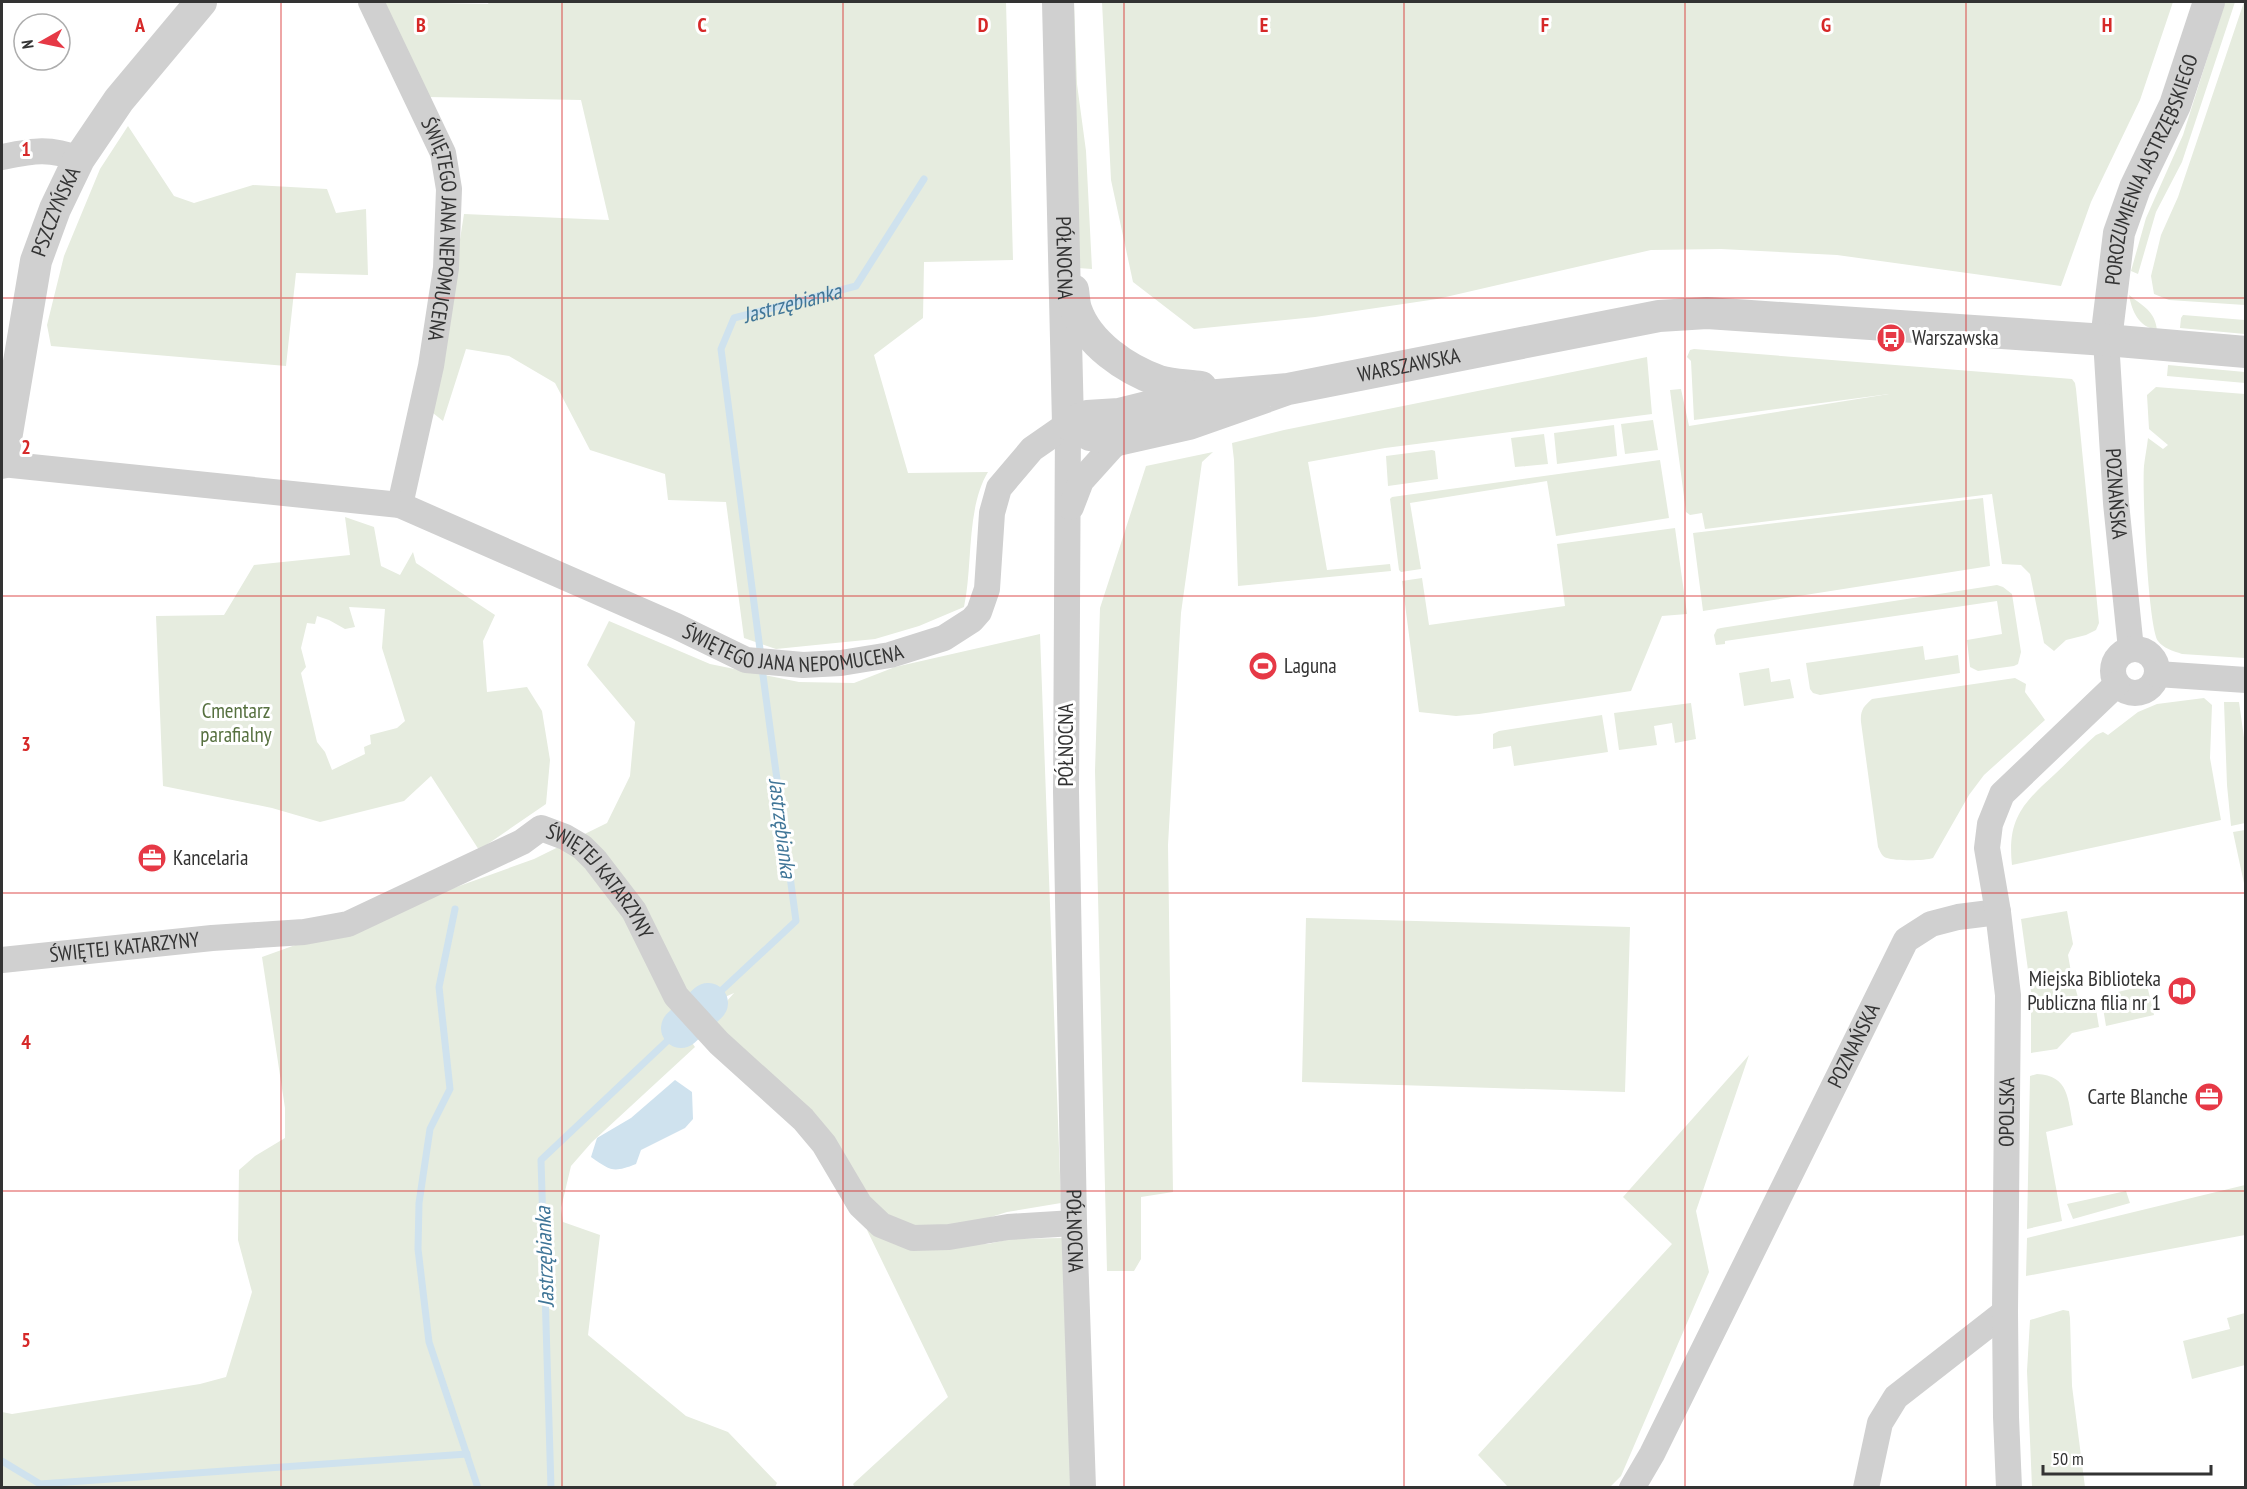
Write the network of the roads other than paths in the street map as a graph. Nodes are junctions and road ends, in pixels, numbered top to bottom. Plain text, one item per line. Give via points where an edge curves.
1 (201, 2) edge
2 (370, 2) edge
3 (1058, 2) edge
4 (2209, 2) edge
5 (70, 156) junction
6 (2, 157) edge
7 (1065, 243) junction
8 (2106, 340) junction
9 (2246, 352) edge
10 (1288, 388) junction
11 (1232, 394) junction
12 (1068, 424) junction
13 (1118, 440) junction
14 (2, 463) edge
15 (400, 505) junction
16 (1067, 519) junction
17 (2131, 649) junction
18 (2157, 674) junction
19 (2246, 680) edge
20 (2117, 684) junction
21 (1998, 912) junction
22 (2, 960) edge
23 (1074, 1223) junction
24 (2005, 1312) junction
25 (1083, 1488) edge
26 (1632, 1488) edge
27 (1866, 1488) edge
28 (2009, 1488) edge

1 - 5 street, PSZCZYŃSKA
2 - 15 street, ŚWIĘTEGO JANA NEPOMUCENA via 439,143 450,189 446,268 431,366
3 - 7 street, PÓŁNOCNA
4 - 8 street, POROZUMIENIA JASTRZĘBSKIEGO via 2175,105 2135,188 2119,233
5 - 6 street via 33,151
5 - 14 street, PSZCZYŃSKA via 36,261
7 - 11 street via 1076,309 1103,349 1161,381
7 - 12 street, PÓŁNOCNA
8 - 9 street, WARSZAWSKA
8 - 10 street, WARSZAWSKA via 1707,313 1659,316
8 - 17 street, POZNAŃSKA via 2116,503
10 - 11 street, WARSZAWSKA
10 - 13 street, WARSZAWSKA via 1189,424
11 - 12 street, WARSZAWSKA via 1183,398 1119,414 1087,416
12 - 13 street, WARSZAWSKA via 1090,435
12 - 15 street, ŚWIĘTEGO JANA NEPOMUCENA via 1032,449 999,488 992,513 987,589 972,620 944,638 890,655 841,663 756,661
12 - 16 street, PÓŁNOCNA
13 - 16 street via 1081,481
14 - 15 street, ŚWIĘTEGO JANA NEPOMUCENA
16 - 23 street, PÓŁNOCNA via 1066,791
17 - 18 street via 2151,656
17 - 20 street via 2114,662 2112,673
18 - 19 street
18 - 20 street via 2150,688 2138,693 2126,692
20 - 21 street via 2002,794 1990,824 1987,848
21 - 24 street, OPOLSKA via 2008,995
21 - 26 street, POZNAŃSKA via 1931,924 1906,940
22 - 23 street, ŚWIĘTEJ KATARZYNY via 304,932 348,924 522,842 541,828 582,847 617,886 634,911 676,996 719,1043 803,1119 824,1144 860,1205 881,1225 914,1238
23 - 25 street, PÓŁNOCNA
24 - 27 street via 1896,1397 1880,1423
24 - 28 street, OPOLSKA

